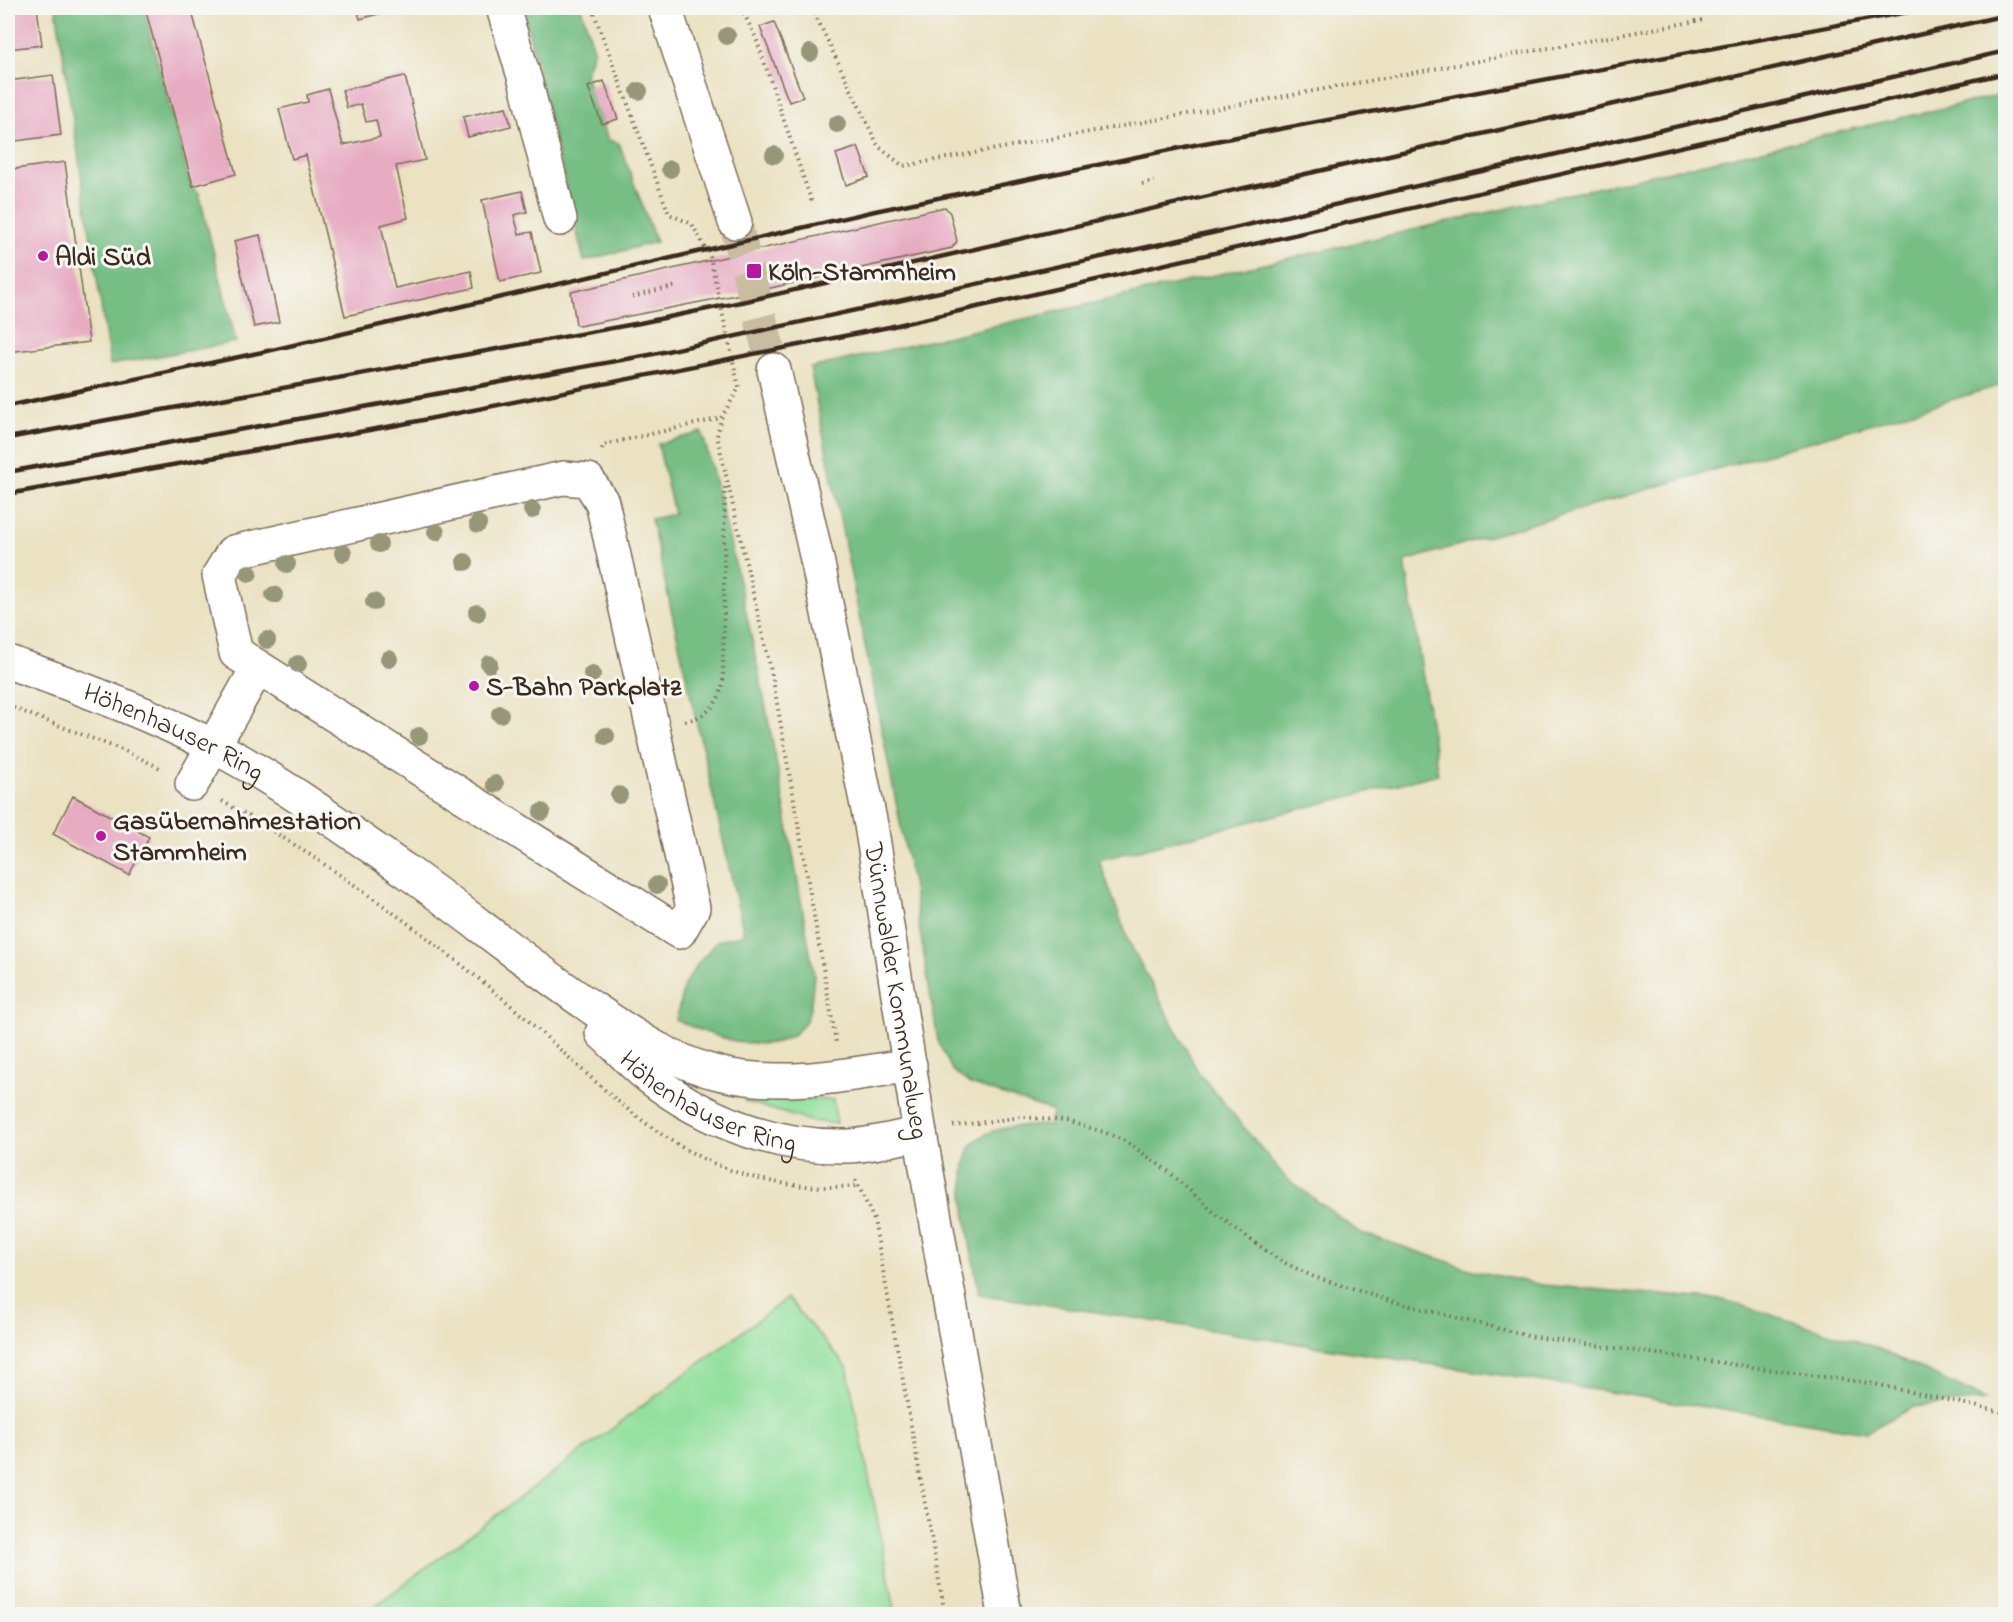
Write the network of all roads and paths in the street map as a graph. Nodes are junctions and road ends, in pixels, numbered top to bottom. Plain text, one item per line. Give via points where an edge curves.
1 (503, 8) edge
2 (592, 8) edge
3 (665, 8) edge
4 (741, 8) edge
5 (812, 8) edge
6 (1702, 20) dead end
7 (1154, 181) dead end
8 (1142, 184) dead end
9 (812, 203) dead end
10 (560, 219) dead end
11 (735, 222) tunnel mouth
12 (677, 286) dead end
13 (633, 297) dead end
14 (774, 370) tunnel mouth
15 (722, 418) junction
16 (725, 476) junction
17 (588, 480) junction
18 (8, 662) edge
19 (258, 668) junction
20 (8, 706) edge
21 (652, 728) junction
22 (213, 746) junction
23 (192, 784) junction
24 (533, 968) junction
25 (910, 1065) junction
26 (841, 1076) junction
27 (920, 1133) junction
28 (851, 1146) junction
29 (857, 1186) junction
30 (2006, 1413) edge
31 (945, 1614) edge
32 (1005, 1614) edge

1 - 10 street
2 - 15 path via 669,214 692,224 710,258 739,388
3 - 11 street
4 - 9 path via 756,38
5 - 6 path via 878,146 903,166
7 - 8 path
12 - 13 path
14 - 25 street, Dünnwalder Kommunalweg via 871,825
15 - 16 path via 717,436
15 - 17 path via 603,446
16 - 21 path via 723,683 719,699 710,711 696,718
16 - 26 path via 773,680
17 - 19 street via 563,478 233,552 219,575 221,586 236,653
17 - 21 street via 602,502
18 - 22 street, Höhenhauser Ring via 142,712
19 - 21 street via 679,932 693,909
19 - 22 street
20 - 23 path via 125,751
22 - 23 street
22 - 24 street, Höhenhauser Ring via 402,868
23 - 29 path via 251,817 417,931 508,1003 637,1119 682,1150 728,1171 766,1180 831,1188
24 - 26 street, Höhenhauser Ring via 644,1043 702,1067 722,1074 764,1079
24 - 28 street, Höhenhauser Ring via 647,1076 702,1112 764,1135 823,1146
25 - 26 street, Höhenhauser Ring
25 - 27 street, Dünnwalder Kommunalweg
27 - 28 street, Höhenhauser Ring
27 - 30 path via 980,1120 1023,1117 1066,1121 1127,1142 1279,1260 1348,1289 1528,1336 1875,1384
27 - 32 street, Dünnwalder Kommunalweg
28 - 29 path
29 - 31 path via 874,1220

